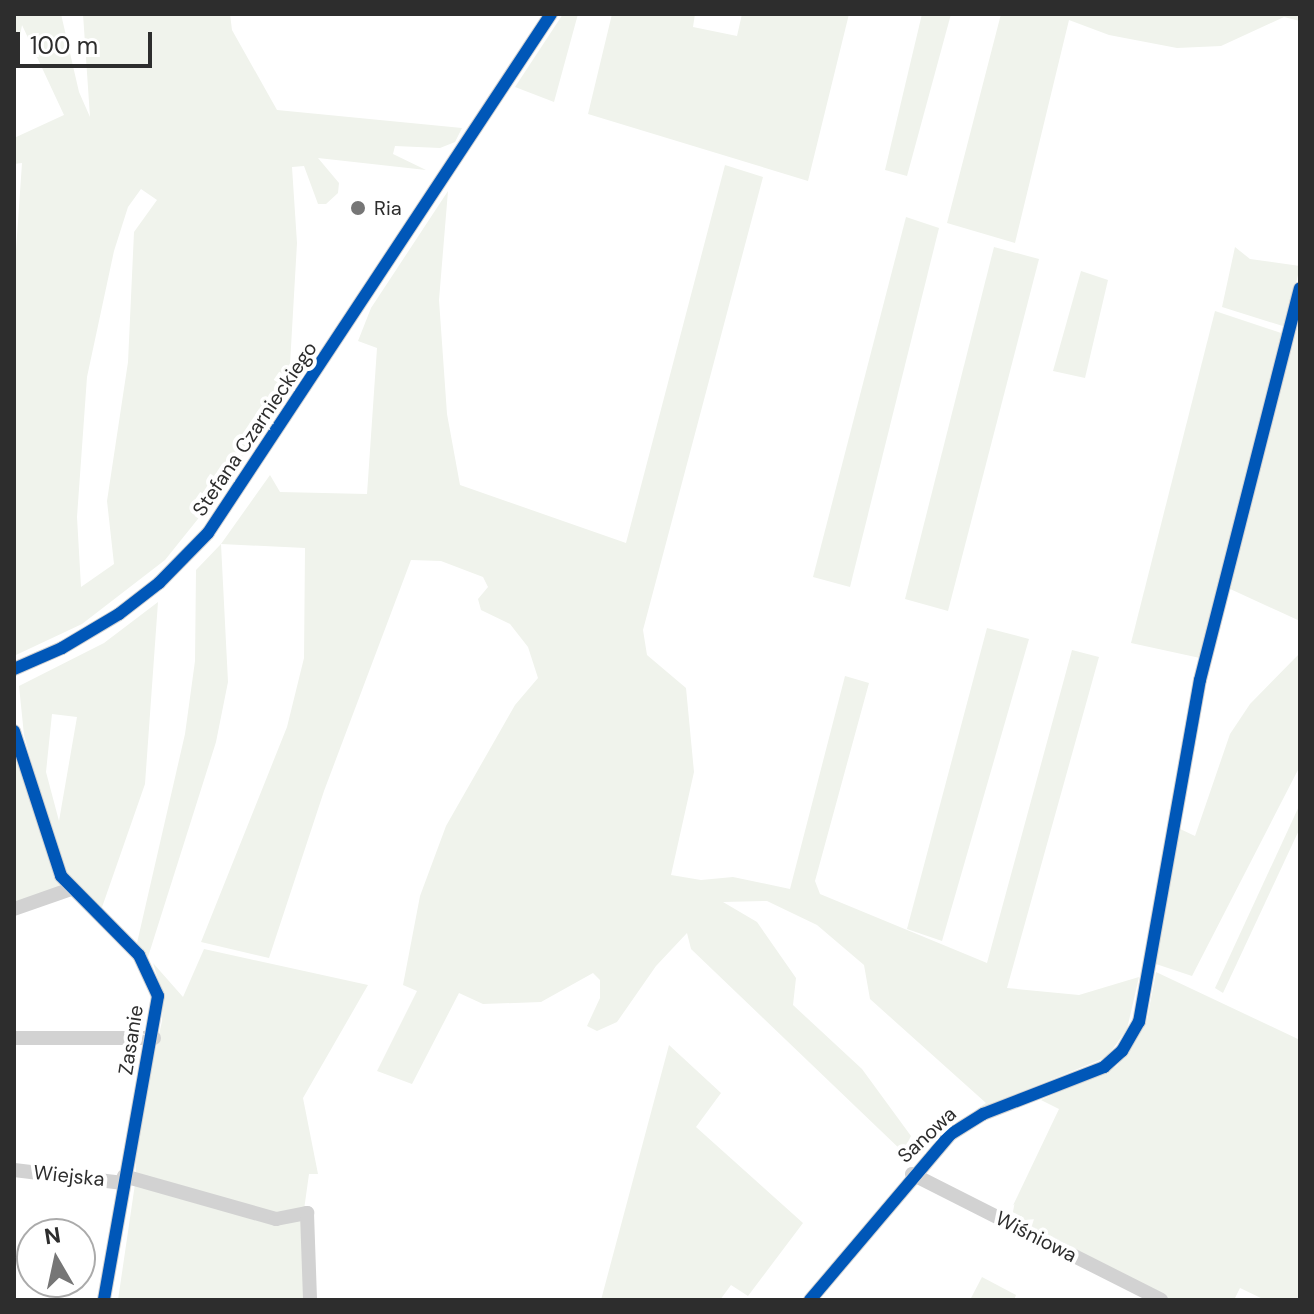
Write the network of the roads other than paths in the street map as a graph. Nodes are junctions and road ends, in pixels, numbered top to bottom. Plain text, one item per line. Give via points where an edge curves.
1 (551, 14) edge
2 (1300, 289) edge
3 (14, 669) edge
4 (14, 731) edge
5 (71, 889) junction
6 (14, 909) edge
7 (14, 1038) edge
8 (154, 1038) junction
9 (14, 1170) edge
10 (912, 1174) junction
11 (124, 1179) junction
12 (104, 1300) edge
13 (310, 1300) edge
14 (810, 1300) edge
15 (1161, 1300) edge

1 - 3 street, Stefana Czarnieckiego via 243,486 195,548 119,614
2 - 10 street, Sanowa via 1199,684 1143,1009 1114,1060 964,1124
4 - 5 street, Zasanie via 46,841
5 - 6 street
5 - 8 street, Zasanie via 146,963 158,996
7 - 8 street
8 - 11 street, Zasanie
9 - 11 street, Wiejska
10 - 14 street, Sanowa
10 - 15 street, Wiśniowa
11 - 12 street, Zasanie
11 - 13 street, Wiejska via 276,1219 307,1213

